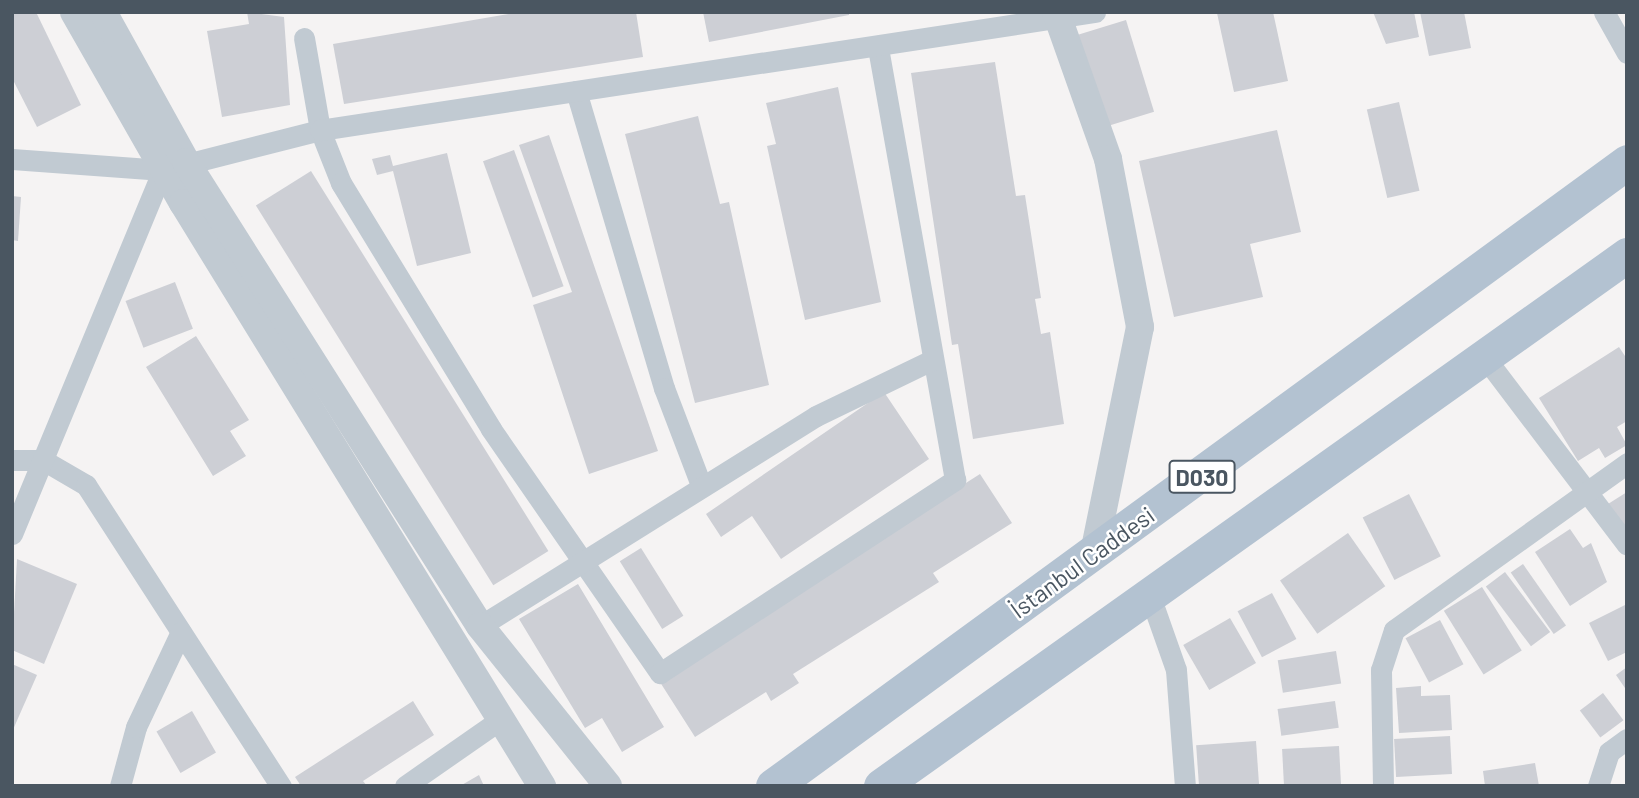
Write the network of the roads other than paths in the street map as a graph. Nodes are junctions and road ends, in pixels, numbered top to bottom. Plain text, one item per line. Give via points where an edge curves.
1 (74, 12) edge
2 (103, 12) edge
3 (1095, 12) edge
4 (1604, 12) edge
5 (1057, 16) edge
6 (304, 38) dead end
7 (878, 46) junction
8 (1627, 53) edge
9 (576, 91) junction
10 (320, 130) junction
11 (12, 159) edge
12 (1627, 162) edge
13 (175, 166) junction
14 (1627, 255) edge
15 (1486, 359) junction
16 (932, 360) junction
17 (12, 460) edge
18 (43, 460) junction
19 (1627, 463) edge
20 (701, 485) junction
21 (1586, 492) junction
22 (12, 534) edge
23 (1627, 545) edge
24 (1094, 554) junction
25 (585, 565) junction
26 (1150, 596) junction
27 (480, 626) junction
28 (181, 632) junction
29 (501, 719) junction
30 (1627, 739) edge
31 (120, 786) edge
32 (281, 786) edge
33 (405, 786) edge
34 (541, 786) edge
35 (608, 786) edge
36 (773, 786) edge
37 (881, 786) edge
38 (1185, 786) edge
39 (1383, 786) edge
40 (1598, 786) edge

1 - 13 street
2 - 13 street
3 - 5 street
4 - 8 street
5 - 7 street
5 - 24 street via 1108,159 1140,327
6 - 10 street
7 - 9 street
7 - 16 street
9 - 10 street
9 - 20 street via 664,388
10 - 13 street
10 - 25 street via 341,183 491,429
11 - 13 street
12 - 24 main road, İstanbul Caddesi / D030
13 - 18 street
13 - 27 street
13 - 29 street
14 - 15 main road, D030
15 - 21 street
15 - 26 main road, D030
16 - 20 street via 816,416
16 - 25 street via 955,480 677,665 660,673
17 - 18 street
18 - 22 street
18 - 28 street via 86,485
19 - 21 street
20 - 25 street
21 - 23 street
21 - 39 street via 1394,630 1381,670
24 - 36 main road, İstanbul Caddesi / D030
25 - 27 street
26 - 37 main road, D030
26 - 38 street via 1176,670
27 - 35 street
28 - 31 street via 136,727
28 - 32 street
29 - 33 street
29 - 34 street
30 - 40 street via 1609,752

